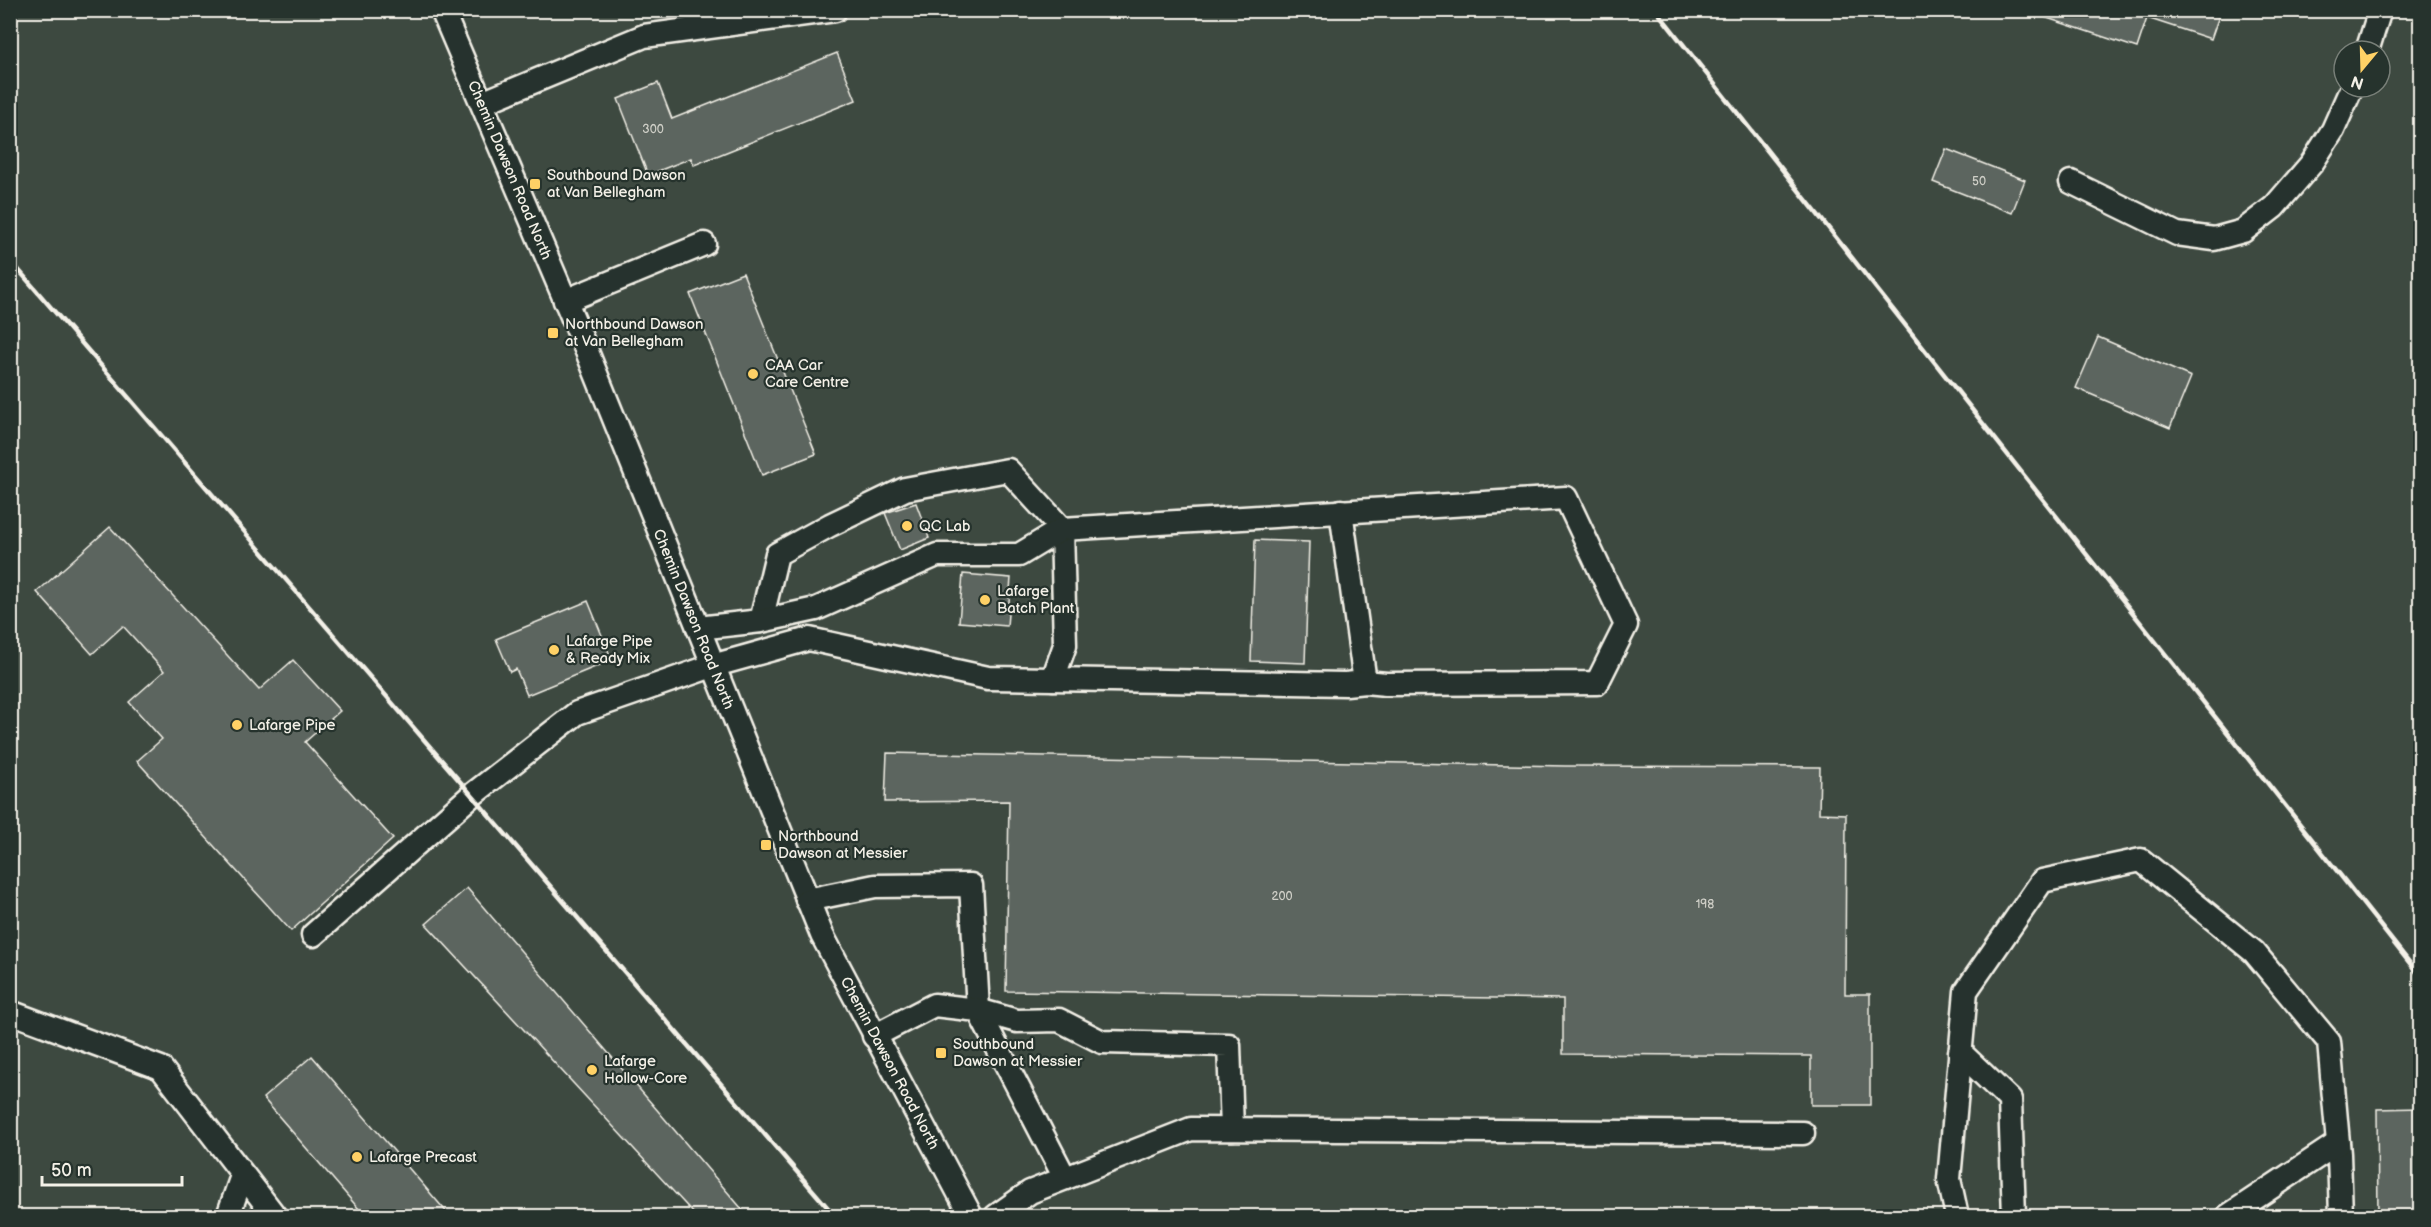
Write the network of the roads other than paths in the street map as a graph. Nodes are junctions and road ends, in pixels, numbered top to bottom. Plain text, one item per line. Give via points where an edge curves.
1 (442, 10) edge
2 (835, 10) edge
3 (2380, 10) edge
4 (2371, 39) edge
5 (2347, 99) edge
6 (482, 104) junction
7 (2071, 182) dead end
8 (704, 244) dead end
9 (565, 301) junction
10 (1341, 512) junction
11 (1062, 528) junction
12 (761, 621) junction
13 (698, 628) junction
14 (712, 666) junction
15 (1053, 679) junction
16 (1365, 682) junction
17 (807, 900) junction
18 (313, 935) dead end
19 (978, 1010) junction
20 (10, 1012) edge
21 (874, 1036) junction
22 (1960, 1052) junction
23 (1232, 1129) junction
24 (1803, 1133) dead end
25 (2338, 1143) junction
26 (242, 1176) junction
27 (1065, 1178) junction
28 (228, 1216) edge
29 (275, 1216) edge
30 (971, 1216) edge
31 (996, 1216) edge
32 (1957, 1216) edge
33 (2014, 1216) edge
34 (2228, 1216) edge
35 (2341, 1216) edge

1 - 6 street, Chemin Dawson Road North
2 - 6 street via 644,36
3 - 4 street
5 - 7 street via 2312,163 2274,207 2243,231 2214,239 2177,234
6 - 9 street, Chemin Dawson Road North
8 - 9 street
9 - 13 street, Chemin Dawson Road North
10 - 11 street
10 - 16 street
10 - 16 street via 1566,498 1626,625 1597,683
11 - 12 street via 1019,555 937,555 816,609
11 - 12 street via 1008,470 905,489 777,554
11 - 15 street via 1065,645
12 - 13 street
13 - 14 street, Chemin Dawson Road North
14 - 15 street via 809,639 988,678
14 - 17 street, Chemin Dawson Road North
14 - 18 street via 577,713 472,795
15 - 16 street
17 - 19 street via 875,886 971,885
17 - 21 street, Chemin Dawson Road North
19 - 21 street via 934,1005
19 - 23 street via 1017,1021 1059,1020 1102,1042 1229,1045
19 - 27 street
20 - 26 street via 161,1068
21 - 30 street, Chemin Dawson Road North
22 - 25 street via 1966,991 2042,881 2141,860 2254,952 2329,1042
22 - 32 street via 1949,1179
22 - 33 street via 2010,1100
23 - 24 street
23 - 27 street via 1191,1129
25 - 34 street
25 - 35 street
26 - 28 street
26 - 29 street
27 - 31 street via 1030,1192

